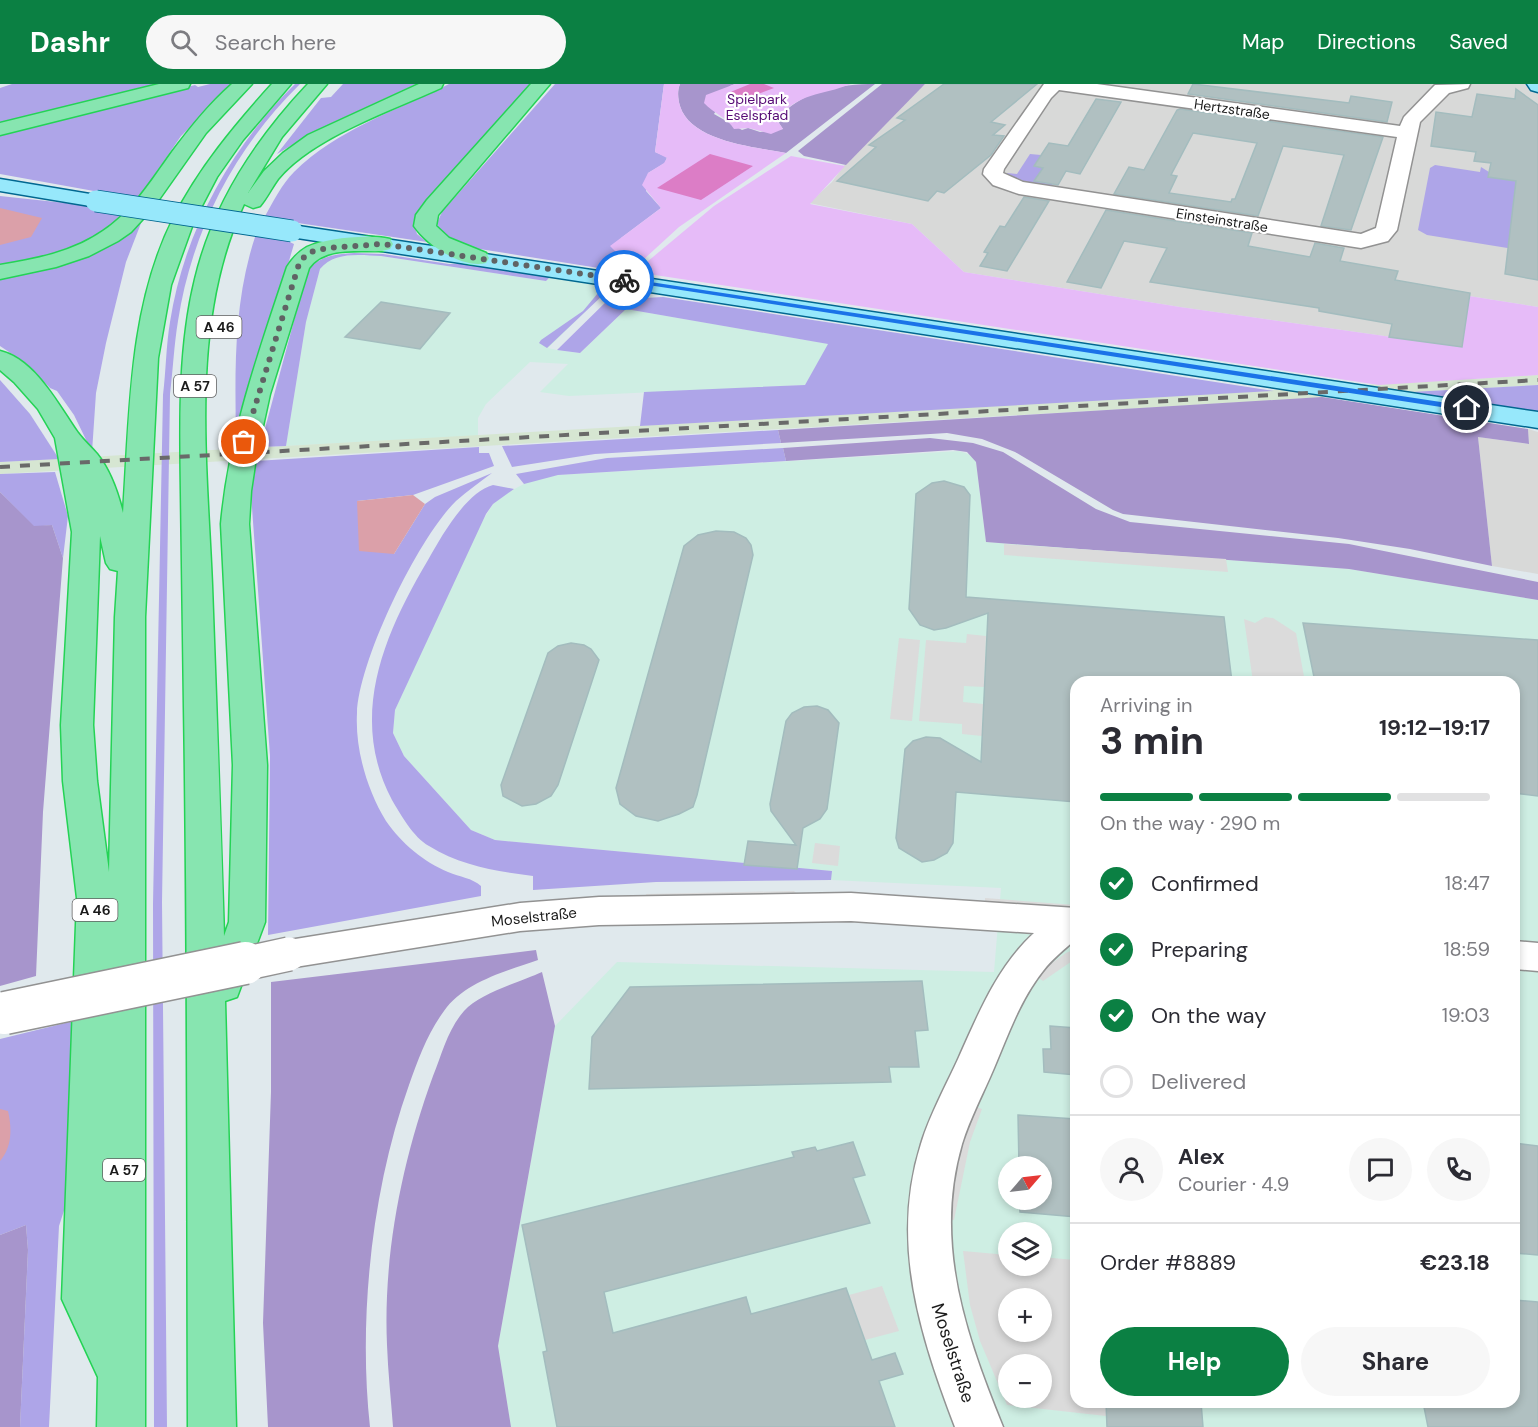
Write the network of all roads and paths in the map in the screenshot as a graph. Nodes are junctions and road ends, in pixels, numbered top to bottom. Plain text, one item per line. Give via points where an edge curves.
1 (181, 84) edge
2 (243, 84) edge
3 (282, 84) edge
4 (318, 84) edge
5 (434, 84) edge
6 (541, 84) edge
7 (1055, 84) edge
8 (1461, 84) edge
9 (0, 129) edge
10 (1407, 133) junction
11 (159, 184) junction
12 (0, 185) edge
13 (382, 244) junction
14 (478, 258) junction
15 (0, 272) edge
16 (160, 285) junction
17 (0, 358) edge
18 (1538, 420) edge
19 (68, 438) junction
20 (130, 617) junction
21 (199, 675) junction
22 (1070, 921) edge
23 (1070, 924) edge
24 (1520, 956) edge
25 (1538, 957) edge
26 (2, 1013) edge
27 (205, 1042) junction
28 (122, 1375) junction
29 (121, 1427) edge
30 (212, 1427) edge
31 (979, 1427) edge

1 - 9 highway
2 - 11 highway via 203,125
3 - 16 highway, A 57 via 236,136 207,177 183,221
4 - 21 highway, A 57 via 281,125 243,181 222,227 200,310 193,431
5 - 21 highway, A 46 via 315,139 290,157 271,175 248,209 238,234 215,350 213,481 219,614
6 - 14 highway via 427,215 424,226 430,236
7 - 10 street, Hertzstraße
7 - 10 street, Einsteinstraße via 993,169 1000,181 1020,188 1349,240 1371,239 1386,230
8 - 10 street, Einsteinstraße via 1442,89 1431,98 1411,121
11 - 15 highway via 123,228 103,241 57,260
11 - 16 highway via 153,259
12 - 13 main road, bridge
13 - 14 main road
13 - 27 highway via 327,248 302,259 244,442 235,524 250,765 247,922
14 - 18 main road
16 - 20 highway, A 57 via 142,401
17 - 19 highway, A 46 via 23,376 49,406
19 - 20 highway, A 46 via 88,460 104,492
19 - 28 highway, A 46 via 86,532 77,725 95,898 84,1299
20 - 28 highway, A 57
21 - 27 highway, A 57
22 - 26 street, Moselstraße, bridge via 851,907 599,911 520,917 289,954
23 - 31 street, Moselstraße via 1032,959 1006,995 947,1130 933,1179 928,1225 933,1290 948,1350
24 - 25 street
27 - 30 highway, A 57
28 - 29 highway, A 57

